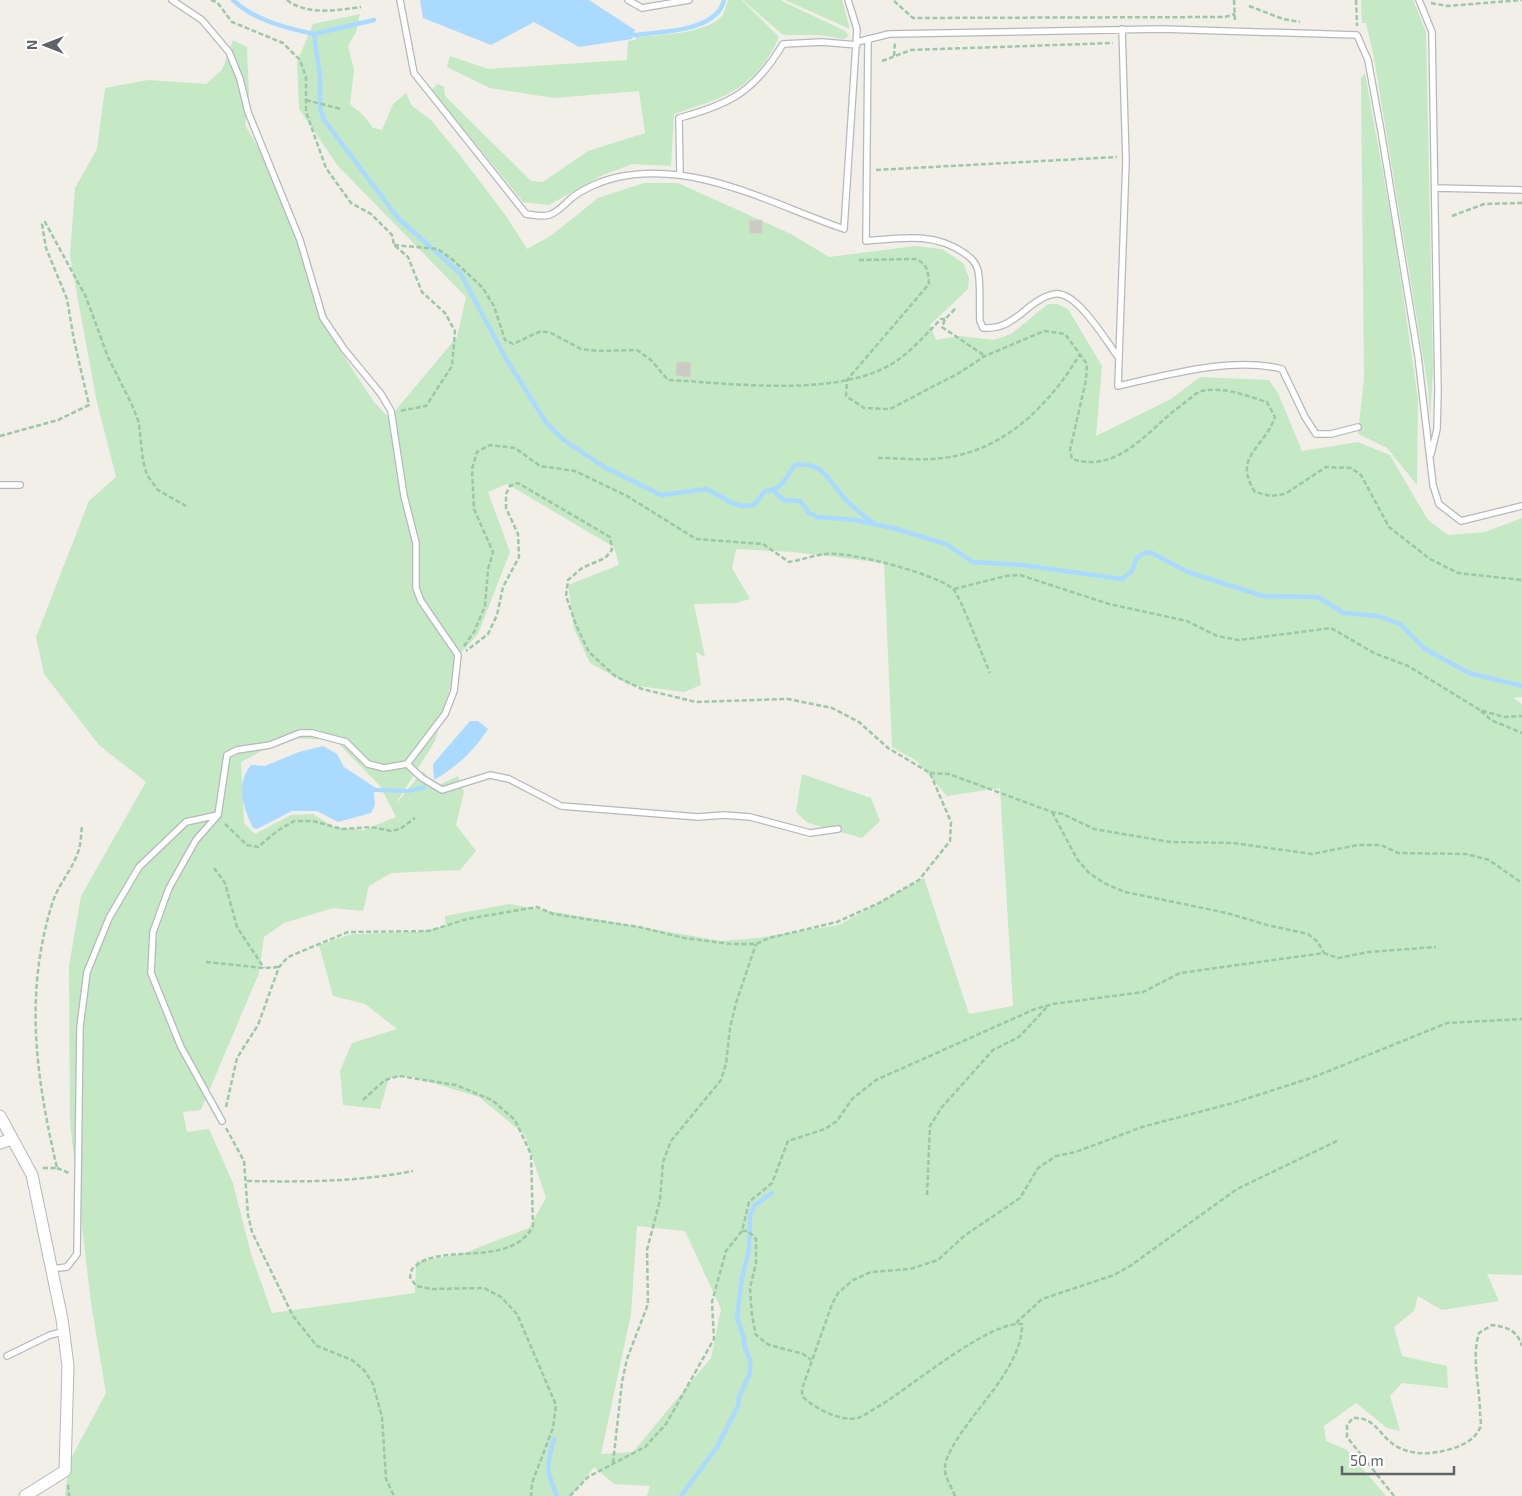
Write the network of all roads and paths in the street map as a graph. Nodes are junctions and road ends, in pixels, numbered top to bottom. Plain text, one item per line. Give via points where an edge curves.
1 (172, 0) edge
2 (211, 0) edge
3 (287, 0) edge
4 (400, 0) edge
5 (628, 0) edge
6 (690, 0) edge
7 (848, 0) edge
8 (1234, 0) edge
9 (1356, 0) edge
10 (1419, 0) edge
11 (1522, 0) edge
12 (218, 1) edge
13 (894, 1) edge
14 (1428, 2) dead end
15 (1249, 6) dead end
16 (361, 7) dead end
17 (1235, 14) junction
18 (1308, 22) dead end
19 (1122, 30) junction
20 (1236, 31) junction
21 (1357, 35) junction
22 (868, 39) junction
23 (1122, 43) junction
24 (857, 44) junction
25 (882, 62) dead end
26 (306, 100) junction
27 (341, 110) dead end
28 (1126, 157) junction
29 (867, 170) junction
30 (680, 175) junction
31 (1435, 188) junction
32 (1522, 190) edge
33 (1522, 203) edge
34 (1452, 216) dead end
35 (394, 245) junction
36 (859, 260) dead end
37 (955, 310) dead end
38 (945, 319) junction
39 (1080, 354) junction
40 (985, 356) junction
41 (1119, 358) junction
42 (847, 380) junction
43 (390, 411) junction
44 (1358, 427) dead end
45 (0, 436) edge
46 (878, 458) dead end
47 (1430, 458) junction
48 (0, 485) edge
49 (20, 485) dead end
50 (186, 506) dead end
51 (1522, 506) edge
52 (1522, 580) edge
53 (952, 589) junction
54 (458, 655) junction
55 (990, 673) dead end
56 (1480, 710) junction
57 (1522, 716) edge
58 (1522, 734) edge
59 (407, 764) junction
60 (930, 773) junction
61 (1052, 812) junction
62 (218, 815) junction
63 (415, 818) dead end
64 (82, 826) dead end
65 (838, 830) dead end
66 (214, 868) dead end
67 (1522, 883) edge
68 (756, 944) junction
69 (1436, 947) dead end
70 (1324, 953) junction
71 (206, 962) dead end
72 (279, 967) junction
73 (264, 968) junction
74 (1048, 1005) junction
75 (1522, 1019) edge
76 (363, 1100) dead end
77 (0, 1116) edge
78 (222, 1121) junction
79 (12, 1139) junction
80 (1337, 1141) dead end
81 (0, 1143) edge
82 (29, 1169) junction
83 (413, 1171) dead end
84 (247, 1181) junction
85 (927, 1195) dead end
86 (742, 1231) junction
87 (51, 1269) junction
88 (1016, 1323) junction
89 (63, 1332) junction
90 (1522, 1346) edge
91 (7, 1356) dead end
92 (811, 1360) junction
93 (613, 1463) junction
94 (25, 1496) edge
95 (394, 1496) edge
96 (531, 1496) edge
97 (570, 1496) edge
98 (955, 1496) edge
99 (1394, 1496) edge

1 - 43 lane via 202,20 229,52 248,112 300,240 323,318 381,394
2 - 12 path
3 - 16 path via 326,11
4 - 30 lane via 414,72 526,214 547,216 575,196 612,178 645,172
5 - 6 lane via 642,8
7 - 24 lane via 857,29
8 - 17 path
9 - 21 path
10 - 31 lane via 1432,32
11 - 14 path via 1447,6
12 - 26 path via 232,22 283,43 300,60 306,77
13 - 17 path via 913,18 1225,17
15 - 18 path via 1283,19
17 - 20 path
19 - 20 lane
19 - 22 lane via 889,34
19 - 23 lane
20 - 21 lane
21 - 47 lane via 1368,60 1381,131 1418,356
22 - 24 lane
22 - 29 lane
23 - 25 path via 910,50
23 - 28 lane
24 - 30 lane via 783,44 768,70 744,92 719,107 680,118
24 - 30 lane via 844,229 769,199
26 - 27 path
26 - 35 path via 306,112 326,168 351,203 371,214 392,236
28 - 29 path
28 - 41 lane
29 - 41 lane via 866,241 912,237 936,240 957,248 973,260 978,271 983,328 996,329 1054,294 1068,295
31 - 32 lane
31 - 47 lane via 1438,392
33 - 34 path via 1484,204
35 - 42 path via 438,250 453,260 482,287 494,306 505,340 513,344 541,331 581,349 637,350 651,360 668,380 802,386
35 - 43 path via 408,257 422,292 445,313 455,331 452,366 426,406
36 - 42 path via 916,259 928,268 929,284
37 - 38 path
38 - 40 path via 942,327
38 - 42 path via 902,358 862,378
39 - 40 path via 1065,334 1044,331
39 - 46 path via 1065,379 1041,406 1004,438 972,452 932,460
39 - 52 path via 1087,364 1086,380 1070,450 1072,460 1106,462 1128,450 1202,391 1233,391 1267,402 1275,417 1271,429 1247,460 1247,479 1255,492 1270,496 1286,494 1326,467 1351,468 1362,475 1389,527 1430,559 1458,573
40 - 42 path via 890,409 864,408 846,396
41 - 44 lane via 1118,386 1194,369 1266,365 1282,369 1316,434
43 - 54 lane via 404,496 416,543 416,588 421,601
45 - 50 path via 58,420 89,405 67,299 46,248 42,224 45,222 86,297 108,357 132,405 139,423 142,461 147,475 158,490
47 - 51 lane via 1439,504 1461,521
48 - 49 lane
53 - 54 path via 929,576 853,555 827,554 789,562 763,544 696,540 627,496 575,471 540,466 515,448 490,445 477,452 472,469 474,509 493,552 485,606 474,632
53 - 55 path
53 - 56 path via 1020,575 1109,604 1187,621 1217,636 1239,640 1331,628 1374,653 1408,666
54 - 59 lane via 454,691 445,714
54 - 60 path via 488,634 497,615 503,587 520,557 518,534 506,508 506,494 510,486 518,483 610,537 612,550 605,558 582,568 568,580 566,596 589,652 615,676 642,689 696,702 788,699 832,708 859,722 888,748
56 - 57 path via 1504,717
56 - 58 path via 1491,720
59 - 62 lane via 384,768 368,764 346,742 312,733 300,733 270,745 237,750 226,755
59 - 65 lane via 442,790 490,775 509,779 562,806 698,817 750,817 810,833
60 - 61 path via 949,774
60 - 68 path via 950,822 950,841 919,880 837,922
61 - 67 path via 1094,829 1170,842 1233,843 1312,854 1358,845 1381,845 1398,853 1466,854 1489,860
61 - 70 path via 1077,859 1104,882 1125,892 1308,934
62 - 63 path via 247,845 258,847 277,830 294,821 313,821 342,829 371,827 391,830 400,829
62 - 78 lane via 196,840 169,888 153,932 151,973 181,1047
62 - 87 lane via 186,822 139,867 109,918 87,972 80,1027 77,1254 66,1267
64 - 82 path via 79,850 52,902 35,987 34,1028 42,1105 57,1168
66 - 73 path via 224,883 237,927
68 - 72 path via 684,938 639,927 553,914 537,907 466,919 429,931 348,932 288,957
68 - 93 path via 736,1003 722,1080 671,1141 663,1162 660,1200 647,1250 648,1304 627,1359
69 - 70 path via 1368,952 1338,958
70 - 74 path via 1180,973 1143,992
71 - 73 path
72 - 73 path
72 - 78 path via 258,1025 238,1058
74 - 85 path via 1019,1036 993,1050 942,1107 930,1126
74 - 86 path via 876,1080 852,1099 837,1121 825,1129 788,1141 772,1183 749,1202
75 - 92 path via 1447,1023 1314,1077 1142,1127 1076,1152 1056,1156 1038,1168 1020,1198 964,1236 938,1260 910,1269 870,1272 853,1280 838,1293 832,1304
76 - 96 path via 385,1080 400,1076 456,1085 492,1100 515,1120 531,1154 533,1226 527,1236 497,1250 426,1260 412,1269 410,1277 416,1286 432,1289 484,1288 501,1298 517,1314 556,1405
77 - 79 street
78 - 84 path via 244,1161
79 - 81 street
79 - 82 street
80 - 88 path via 1236,1190 1114,1275 1042,1299
82 - 87 street
83 - 84 path via 373,1179
84 - 95 path via 252,1232 293,1316 317,1346 352,1360 373,1384 382,1417 386,1480
86 - 92 path via 748,1231 756,1239 756,1263 750,1288 756,1335 769,1345 803,1354
86 - 93 path via 726,1251 712,1302 714,1339 666,1424 646,1447
87 - 89 street
88 - 92 path via 979,1338 858,1418 838,1417 809,1403 802,1396
88 - 98 path via 1022,1324 1022,1333 1014,1359 961,1431 946,1459 945,1471
89 - 91 lane
89 - 94 street via 68,1366 65,1471
90 - 99 path via 1509,1327 1492,1325 1478,1333 1474,1349 1480,1427 1468,1443 1434,1454 1411,1452 1391,1442 1363,1417 1352,1418 1347,1425 1347,1437
93 - 97 path via 588,1477

